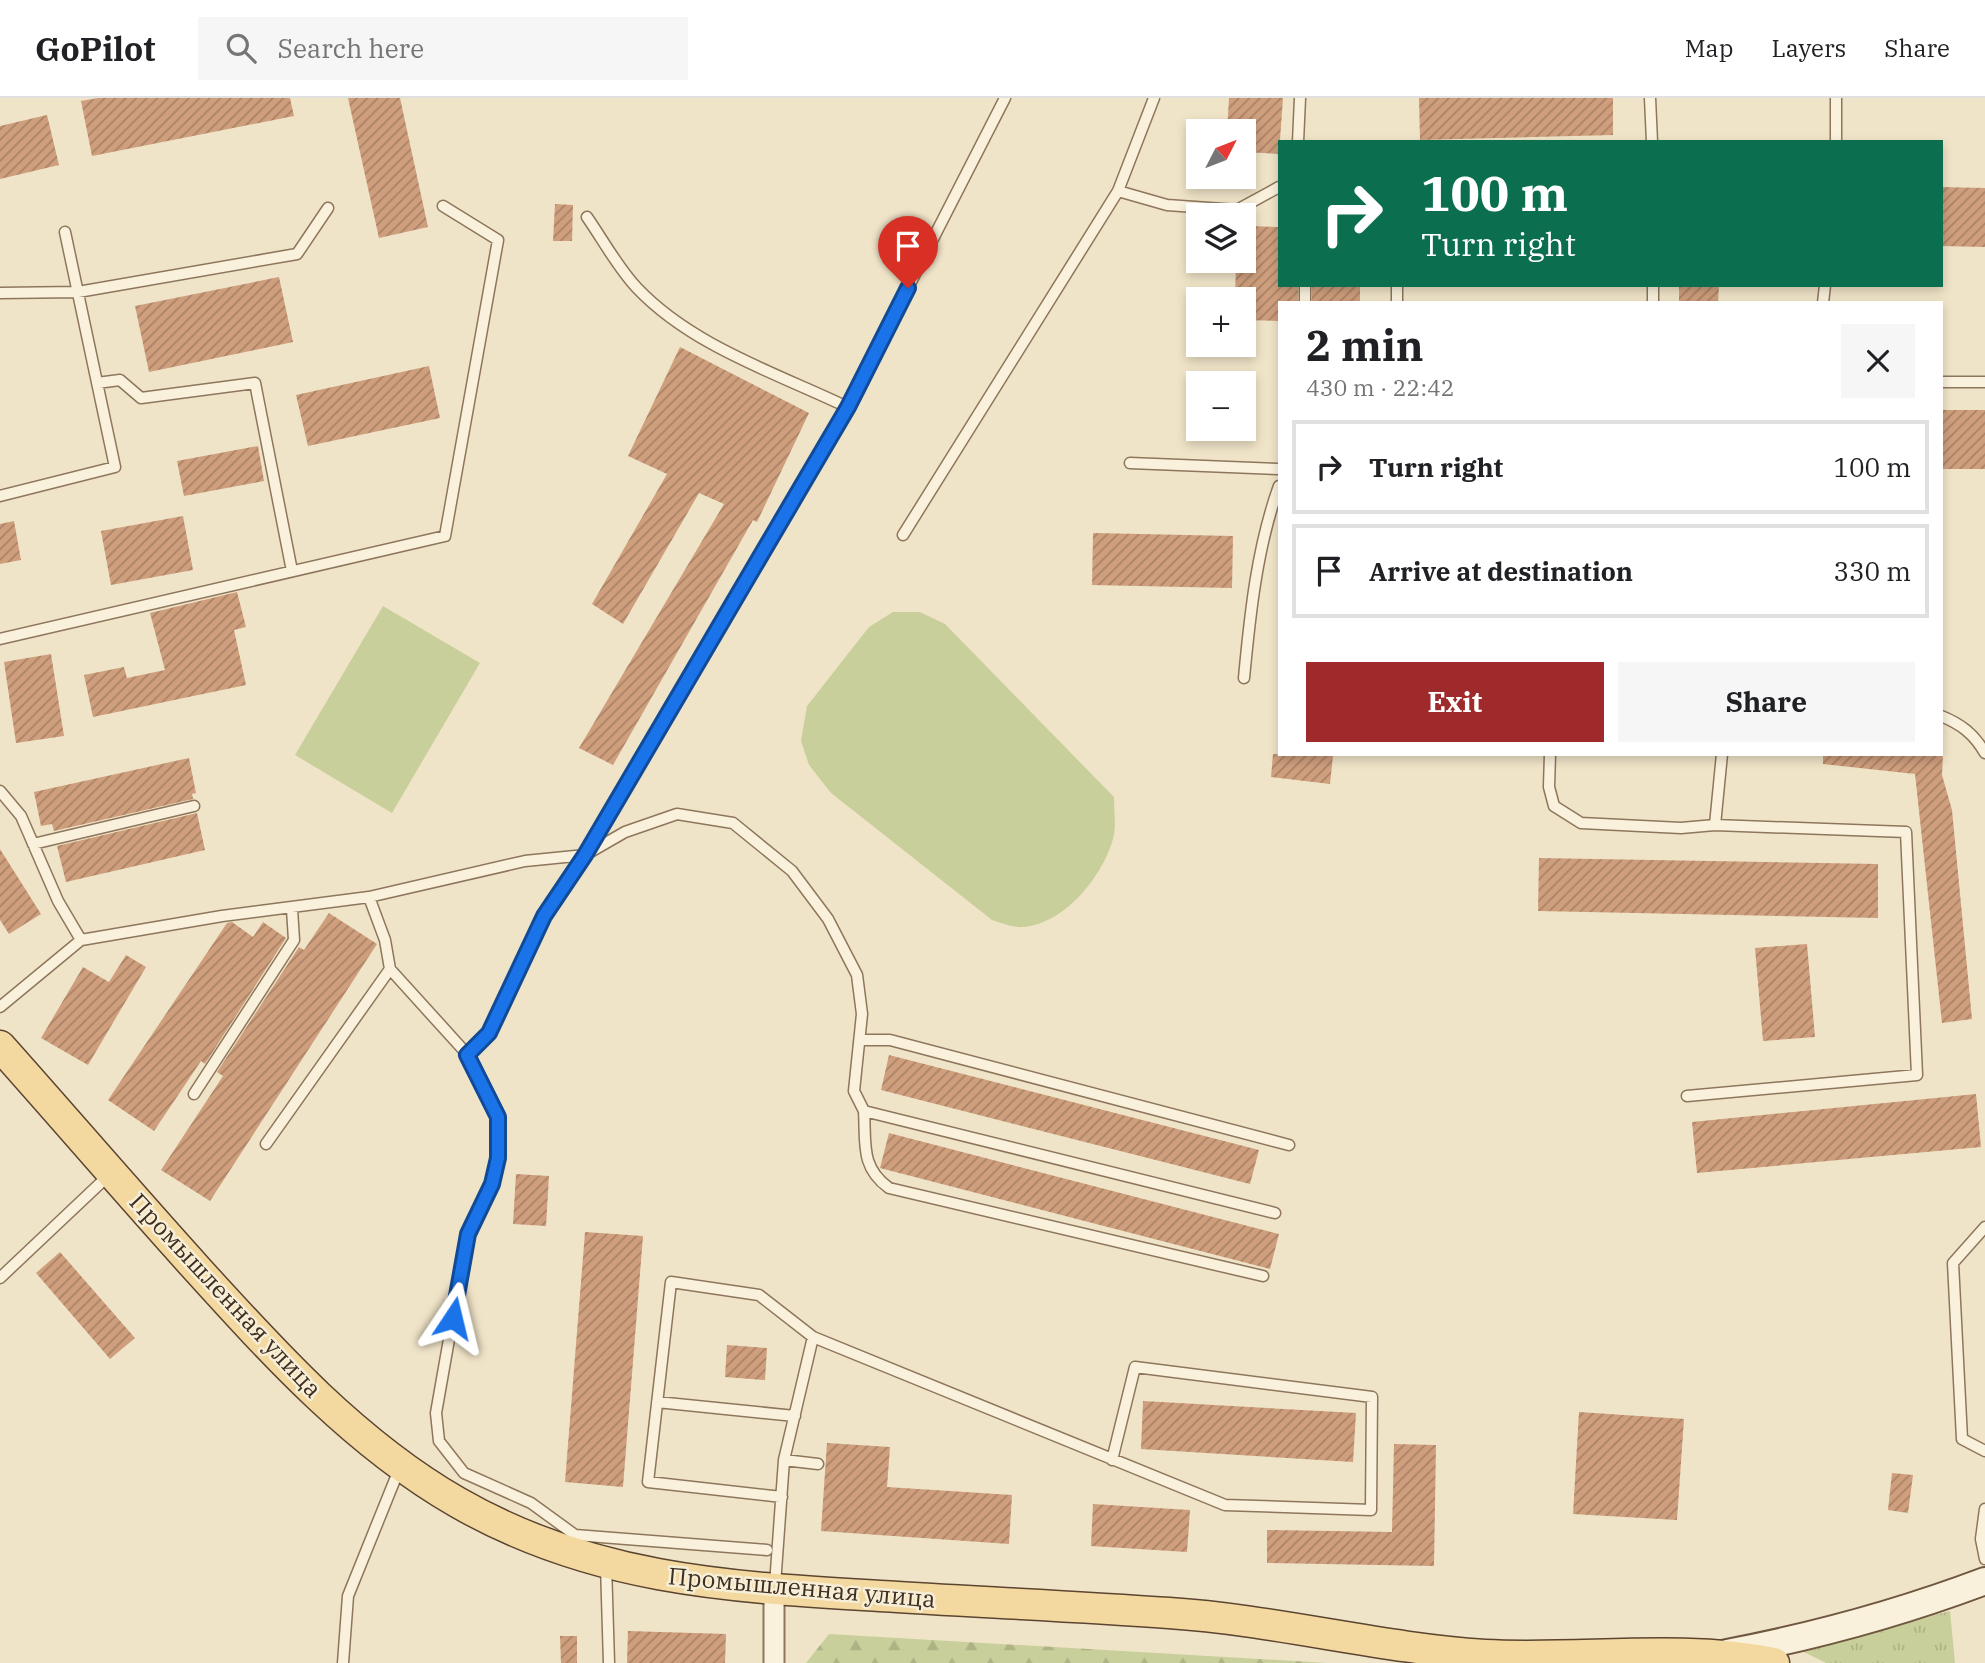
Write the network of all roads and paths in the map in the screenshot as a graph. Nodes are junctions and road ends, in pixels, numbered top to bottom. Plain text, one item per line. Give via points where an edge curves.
1 (1005, 98) edge
2 (1154, 98) edge
3 (1300, 98) edge
4 (1650, 98) edge
5 (1836, 98) edge
6 (1298, 140) edge
7 (1652, 140) edge
8 (1836, 140) edge
9 (1278, 188) edge
10 (1118, 191) junction
11 (443, 206) dead end
12 (328, 208) dead end
13 (587, 217) dead end
14 (65, 232) dead end
15 (78, 292) junction
16 (0, 293) edge
17 (1943, 382) edge
18 (1985, 382) edge
19 (97, 383) junction
20 (848, 407) junction
21 (1130, 463) dead end
22 (1278, 469) edge
23 (1278, 489) edge
24 (0, 496) edge
25 (903, 535) dead end
26 (292, 571) junction
27 (0, 639) edge
28 (1244, 678) dead end
29 (1943, 717) edge
30 (1985, 753) edge
31 (1549, 756) edge
32 (1721, 756) edge
33 (0, 791) edge
34 (194, 806) dead end
35 (1715, 825) junction
36 (33, 844) junction
37 (585, 855) junction
38 (369, 897) junction
39 (292, 909) junction
40 (81, 940) junction
41 (390, 969) junction
42 (0, 1007) edge
43 (861, 1040) junction
44 (0, 1046) edge
45 (467, 1055) junction
46 (194, 1094) dead end
47 (1687, 1096) dead end
48 (864, 1111) junction
49 (266, 1144) dead end
50 (1289, 1144) dead end
51 (112, 1172) junction
52 (1275, 1213) dead end
53 (1985, 1227) edge
54 (1263, 1276) dead end
55 (0, 1279) edge
56 (813, 1338) junction
57 (657, 1402) junction
58 (795, 1416) junction
59 (1985, 1451) edge
60 (784, 1460) junction
61 (1112, 1460) junction
62 (401, 1464) junction
63 (818, 1464) dead end
64 (782, 1497) junction
65 (1985, 1509) edge
66 (767, 1550) dead end
67 (1985, 1559) edge
68 (606, 1565) junction
69 (1985, 1581) edge
70 (774, 1590) junction
71 (1722, 1654) junction
72 (1555, 1660) edge
73 (344, 1663) edge
74 (610, 1663) edge
75 (774, 1663) edge
76 (1774, 1663) edge

1 - 20 lane
2 - 10 lane
3 - 6 lane
4 - 7 lane
5 - 8 lane
9 - 10 lane via 1237,210 1167,205
10 - 25 lane
11 - 26 lane via 498,240 444,536
12 - 15 lane via 297,254
13 - 20 lane via 635,286 663,313 705,340
14 - 15 lane
15 - 16 lane
15 - 19 lane
17 - 18 lane
19 - 24 lane via 115,467
19 - 26 lane via 120,380 141,398 255,383
20 - 37 lane
21 - 22 lane
23 - 28 lane via 1250,616
26 - 27 lane
29 - 30 lane via 1971,733
31 - 35 lane via 1554,806 1581,823 1681,828
32 - 35 lane
33 - 36 lane via 21,816
34 - 36 lane
35 - 47 lane via 1906,832 1917,1075
36 - 40 lane
37 - 38 lane via 525,861
37 - 43 lane via 625,832 677,814 733,823 792,871 828,919 857,975
37 - 45 lane via 544,916 489,1033
38 - 39 lane
38 - 41 lane via 386,940
39 - 40 lane
39 - 46 lane via 294,940
40 - 42 lane
41 - 45 lane
41 - 49 lane
43 - 48 lane via 853,1091
43 - 50 lane via 890,1040
44 - 51 main road, Промышленная улица
45 - 66 lane via 498,1117 498,1158 492,1184 468,1234 436,1413 439,1441 464,1474 531,1503 575,1535
48 - 52 lane
48 - 54 lane via 866,1162 877,1180 889,1188
51 - 55 lane
51 - 62 main road, Промышленная улица via 265,1343 355,1429
53 - 59 lane via 1953,1263 1962,1439
56 - 57 lane via 760,1295 671,1282
56 - 58 lane
56 - 61 lane
57 - 58 lane
57 - 64 lane via 648,1482
58 - 60 lane
60 - 63 lane
60 - 64 lane
61 - 61 lane via 1225,1505 1371,1510 1373,1398 1135,1367
62 - 68 main road, Промышленная улица via 454,1500 528,1539
62 - 73 lane via 348,1595
64 - 70 lane
65 - 67 lane via 1981,1539
68 - 70 main road, Промышленная улица
68 - 74 lane
69 - 71 street via 1851,1626
70 - 72 main road, Промышленная улица via 1175,1613 1410,1648
70 - 75 street
71 - 72 main road, Промышленная улица
71 - 76 main road, Промышленная улица

